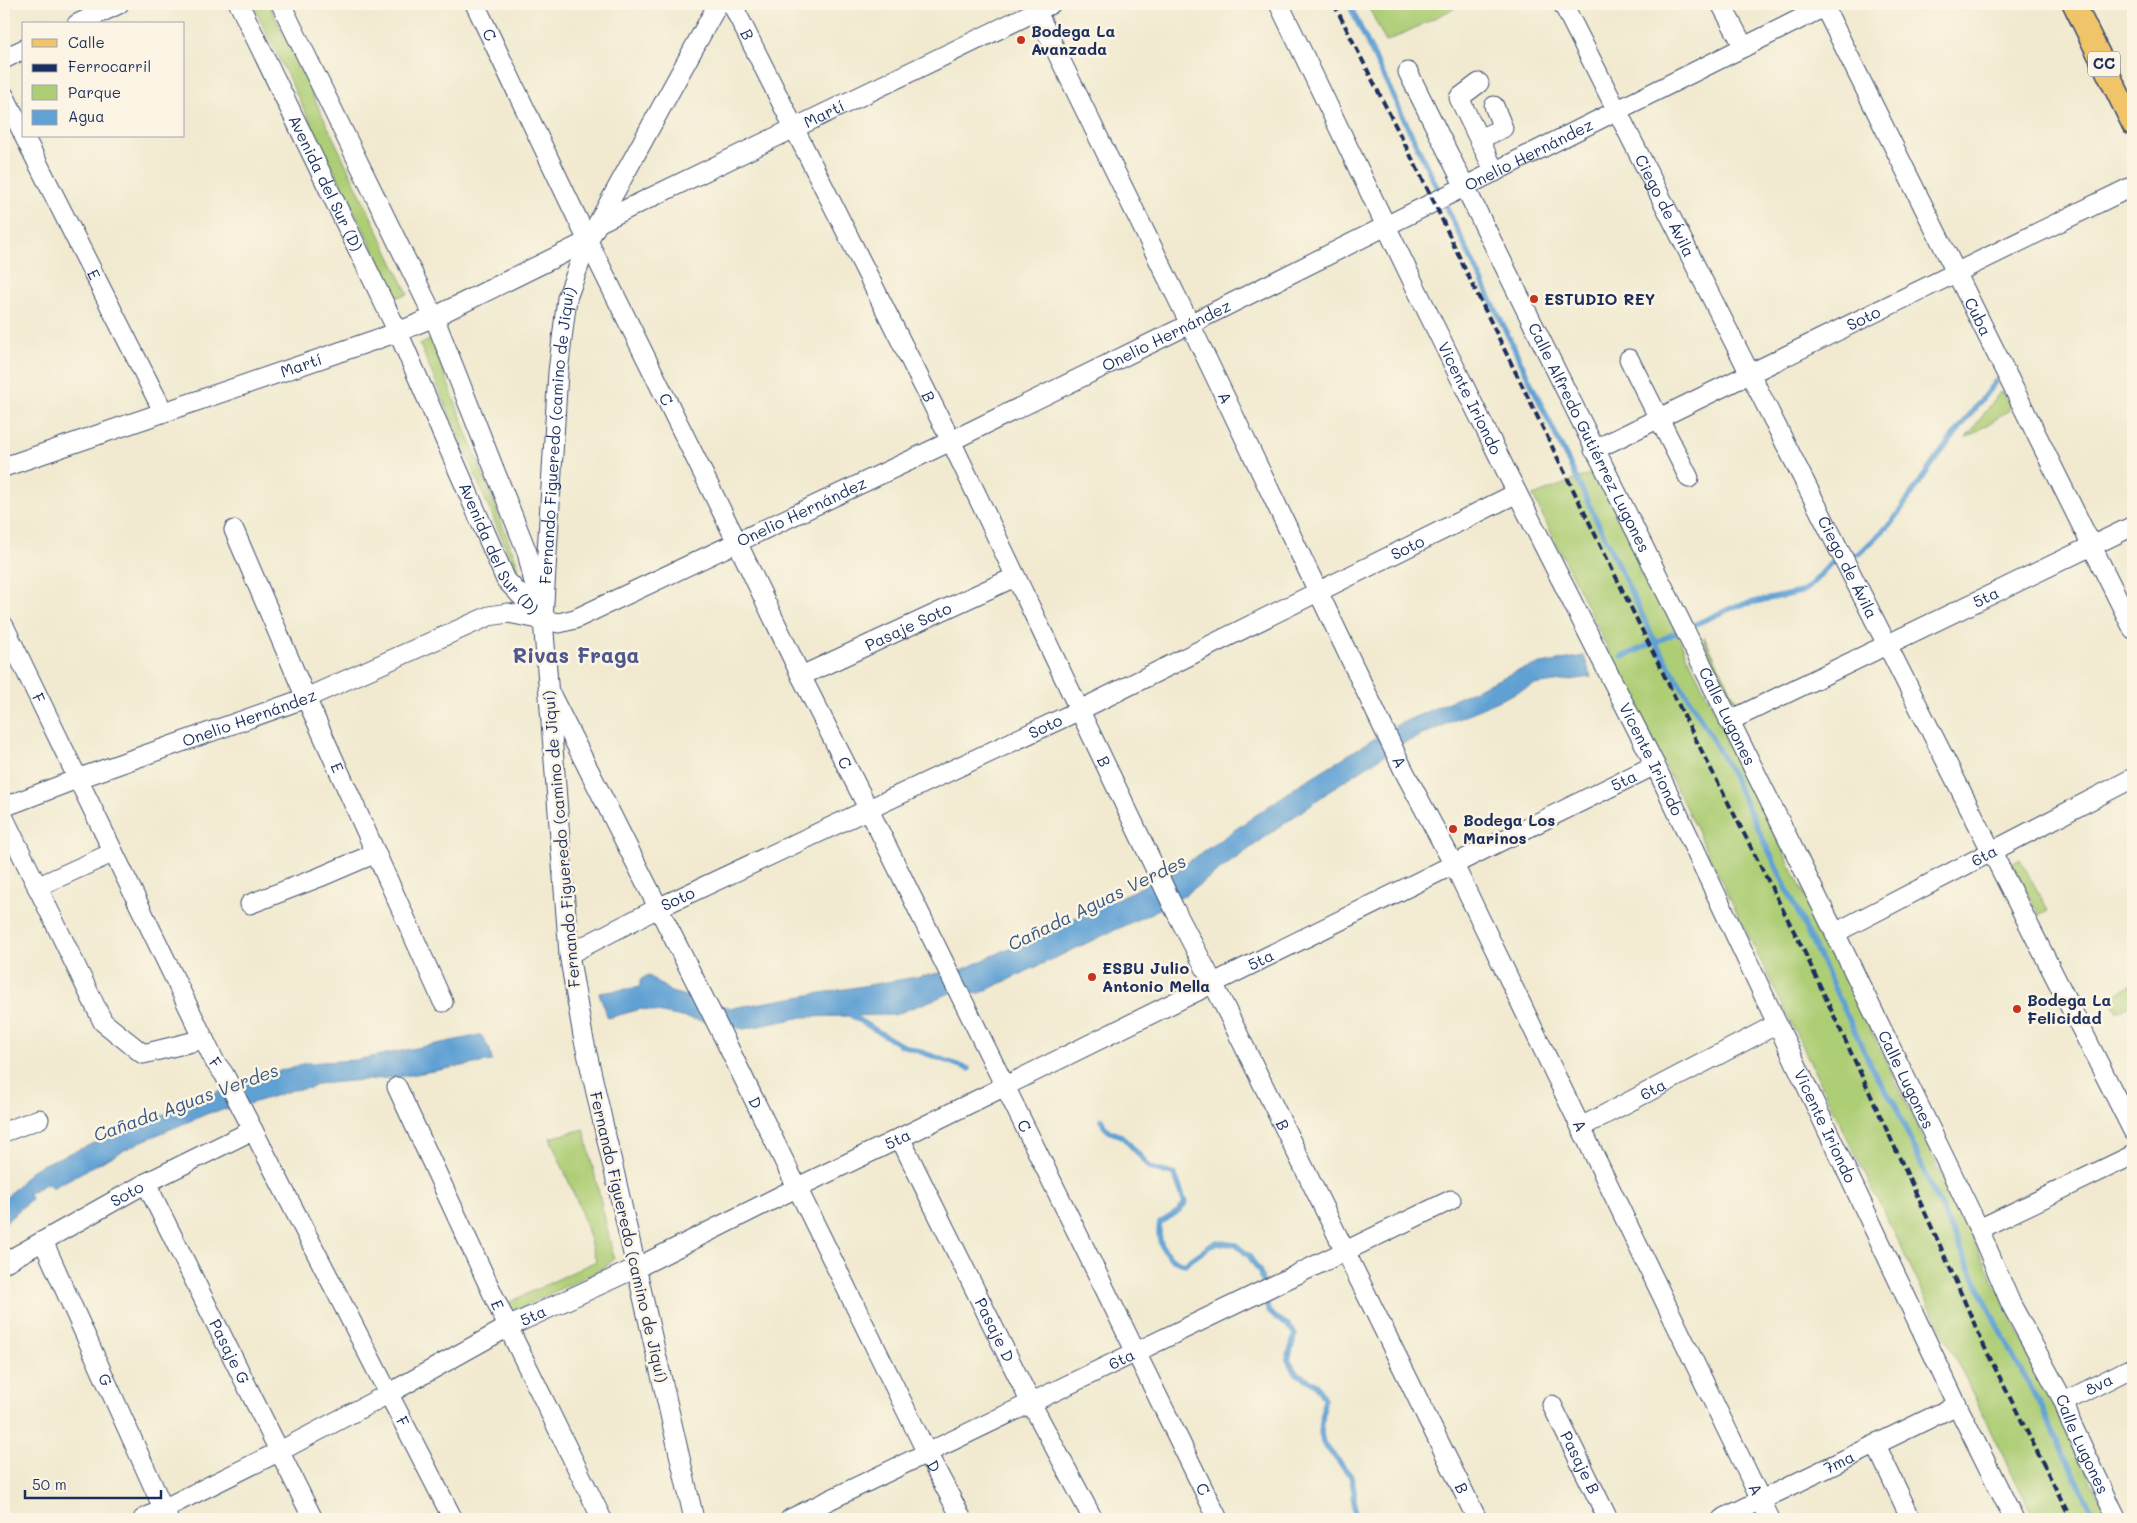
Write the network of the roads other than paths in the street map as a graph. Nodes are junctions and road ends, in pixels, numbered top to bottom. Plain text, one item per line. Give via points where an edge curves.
1 (118, 4) edge
2 (239, 4) edge
3 (282, 4) edge
4 (475, 4) edge
5 (718, 4) edge
6 (732, 4) edge
7 (1280, 4) edge
8 (1564, 4) edge
9 (1721, 4) edge
10 (2074, 4) edge
11 (1826, 5) edge
12 (1040, 6) edge
13 (81, 22) edge
14 (1744, 47) junction
15 (22, 50) edge
16 (4, 59) edge
17 (1408, 72) dead end
18 (1479, 83) dead end
19 (4, 95) edge
20 (1494, 106) dead end
21 (1617, 110) junction
22 (2133, 124) edge
23 (795, 129) junction
24 (22, 132) edge
25 (25, 138) edge
26 (1479, 139) junction
27 (1495, 172) junction
28 (2133, 186) edge
29 (1460, 190) junction
30 (598, 223) junction
31 (1386, 225) junction
32 (588, 241) junction
33 (1957, 273) junction
34 (434, 317) junction
35 (1190, 324) junction
36 (398, 332) junction
37 (1629, 359) dead end
38 (1750, 373) junction
39 (163, 411) junction
40 (1659, 418) junction
41 (951, 441) junction
42 (1594, 450) junction
43 (4, 467) edge
44 (1689, 478) dead end
45 (1516, 493) junction
46 (2133, 526) edge
47 (234, 530) dead end
48 (737, 542) junction
49 (547, 545) junction
50 (2092, 546) junction
51 (527, 552) junction
52 (1015, 577) junction
53 (506, 580) junction
54 (1319, 593) junction
55 (489, 616) junction
56 (543, 619) junction
57 (4, 626) edge
58 (2133, 629) edge
59 (1690, 642) joint
60 (1887, 646) junction
61 (801, 676) junction
62 (547, 687) junction
63 (306, 698) junction
64 (1080, 710) junction
65 (1730, 721) junction
66 (1655, 765) junction
67 (2133, 778) edge
68 (77, 779) junction
69 (4, 807) edge
70 (868, 808) junction
71 (4, 818) edge
72 (1992, 851) junction
73 (112, 853) junction
74 (376, 853) junction
75 (1454, 864) junction
76 (37, 887) junction
77 (250, 904) dead end
78 (658, 908) junction
79 (1835, 933) junction
80 (569, 954) junction
81 (1213, 983) junction
82 (443, 1002) dead end
83 (1777, 1024) junction
84 (204, 1039) junction
85 (1005, 1086) junction
86 (398, 1087) dead end
87 (39, 1118) dead end
88 (1580, 1127) junction
89 (253, 1130) junction
90 (17, 1131) edge
91 (2133, 1131) edge
92 (900, 1138) junction
93 (2133, 1155) edge
94 (146, 1183) junction
95 (796, 1188) junction
96 (1451, 1200) dead end
97 (1979, 1229) junction
98 (43, 1241) junction
99 (1346, 1251) junction
100 (4, 1263) edge
101 (636, 1268) junction
102 (508, 1327) junction
103 (1136, 1352) junction
104 (2133, 1367) edge
105 (388, 1394) junction
106 (2064, 1402) junction
107 (1031, 1403) junction
108 (1552, 1405) dead end
109 (1957, 1405) junction
110 (1876, 1445) junction
111 (278, 1452) junction
112 (927, 1454) junction
113 (1761, 1500) junction
114 (166, 1514) edge
115 (142, 1519) edge
116 (313, 1519) edge
117 (453, 1519) edge
118 (602, 1519) edge
119 (694, 1519) edge
120 (790, 1519) edge
121 (962, 1519) edge
122 (1092, 1519) edge
123 (1218, 1519) edge
124 (1477, 1519) edge
125 (1608, 1519) edge
126 (1722, 1519) edge
127 (1770, 1519) edge
128 (1911, 1519) edge
129 (2014, 1519) edge
130 (2117, 1519) edge

1 - 13 street
2 - 36 street, Avenida del Sur (D)
3 - 34 street, Avenida del Sur (D)
4 - 32 street, C
5 - 30 street, Fernando Figueredo (camino de Jiquí)
6 - 23 street, B
7 - 31 street, Vicente Iriondo
8 - 21 street, Ciego de Ávila
9 - 14 street
10 - 22 main road, CC
11 - 14 street, Onelio Hernández
11 - 33 street, Cuba
12 - 23 street, Martí
12 - 35 street, A
14 - 21 street, Onelio Hernández
15 - 16 street
17 - 29 street, Calle Alfredo Gutiérrez Lugones
18 - 26 street via 1459,98
19 - 24 street, E
20 - 26 street via 1503,128
21 - 27 street, Onelio Hernández
21 - 38 street, Ciego de Ávila
23 - 30 street, Martí
23 - 41 street, B
25 - 39 street, E
26 - 27 street
27 - 29 street, Onelio Hernández
28 - 33 street, Soto
29 - 31 street, Onelio Hernández
29 - 42 street, Calle Alfredo Gutiérrez Lugones
30 - 32 street, Fernando Figueredo (camino de Jiquí)
31 - 35 street, Onelio Hernández
31 - 45 street, Vicente Iriondo
32 - 34 street, Martí
32 - 48 street, C
32 - 49 street, Fernando Figueredo (camino de Jiquí) via 567,298 558,372
33 - 38 street, Soto
33 - 50 street, Cuba
34 - 36 street, Martí
34 - 51 street, Avenida del Sur (D)
35 - 41 street, Onelio Hernández
35 - 54 street, A
36 - 39 street, Martí
36 - 53 street, Avenida del Sur (D)
37 - 40 street
38 - 40 street, Soto
38 - 60 street, Ciego de Ávila
39 - 43 street, Martí
40 - 42 street, Soto
40 - 44 street
41 - 48 street, Onelio Hernández
41 - 52 street, B
42 - 59 street, Calle Alfredo Gutiérrez Lugones
45 - 54 street, Soto
45 - 66 street, Vicente Iriondo
46 - 50 street, 5ta
47 - 63 street, E
48 - 56 street, Onelio Hernández via 575,619 559,624
48 - 61 street, C
49 - 51 street via 536,556
49 - 56 street, Fernando Figueredo (camino de Jiquí)
50 - 58 street, Cuba
50 - 60 street, 5ta
51 - 56 street, Avenida del Sur (D)
52 - 61 street, Pasaje Soto
52 - 64 street, B
53 - 55 street, Onelio Hernández via 506,597
53 - 56 street, Avenida del Sur (D)
54 - 64 street, Soto
54 - 75 street, A via 1404,771
55 - 56 street, Onelio Hernández via 508,613
55 - 63 street, Onelio Hernández
56 - 62 street, Fernando Figueredo (camino de Jiquí)
57 - 68 street, F
59 - 65 street, Calle Lugones
60 - 65 street, 5ta
60 - 72 street, Ciego de Ávila
61 - 70 street, C
62 - 78 street, D
62 - 80 street, Fernando Figueredo (camino de Jiquí)
63 - 68 street, Onelio Hernández
63 - 74 street, E
64 - 70 street, Soto
64 - 81 street, B
65 - 79 street, Calle Lugones
66 - 75 street, 5ta
66 - 83 street, Vicente Iriondo
67 - 72 street, 6ta
68 - 69 street, Onelio Hernández
68 - 73 street, F
70 - 78 street, Soto
70 - 85 street, C
71 - 76 street
72 - 79 street, 6ta
72 - 91 street, Ciego de Ávila
73 - 76 street
73 - 84 street, F
74 - 77 street
74 - 82 street, E
75 - 81 street, 5ta
75 - 88 street, A
76 - 84 street via 103,1022 143,1054
78 - 80 street, Soto
78 - 95 street, D
79 - 97 street, Calle Lugones
80 - 101 street, Fernando Figueredo (camino de Jiquí) via 583,1036
81 - 85 street, 5ta
81 - 99 street, B
83 - 88 street, 6ta
83 - 109 street, Vicente Iriondo
84 - 89 street, F
85 - 92 street, 5ta
85 - 103 street, C
86 - 102 street, E
87 - 90 street
88 - 113 street, A
89 - 94 street, Soto
89 - 105 street, F
92 - 95 street, 5ta
92 - 107 street, Pasaje D
93 - 97 street
94 - 98 street, Soto
94 - 111 street, Pasaje G
95 - 101 street, 5ta
95 - 112 street, D
96 - 99 street, 6ta
97 - 106 street, Calle Lugones via 2011,1304
98 - 100 street, Soto
98 - 114 street, G
99 - 103 street, 6ta
99 - 124 street, B
101 - 102 street, 5ta
101 - 119 street, Fernando Figueredo (camino de Jiquí)
102 - 105 street, 5ta
102 - 118 street, E
103 - 107 street, 6ta
103 - 123 street, C
104 - 106 street, 8va
105 - 111 street, 5ta
105 - 117 street, F
106 - 130 street, Calle Lugones
107 - 112 street, 6ta
107 - 122 street, Pasaje D
108 - 125 street, Pasaje B
109 - 110 street, 7ma
109 - 129 street, Vicente Iriondo
110 - 113 street, 7ma
110 - 128 street
111 - 114 street, 5ta
111 - 116 street, Pasaje G
112 - 120 street, 6ta
112 - 121 street, D
113 - 126 street, 7ma
113 - 127 street, A
114 - 115 street, 5ta

